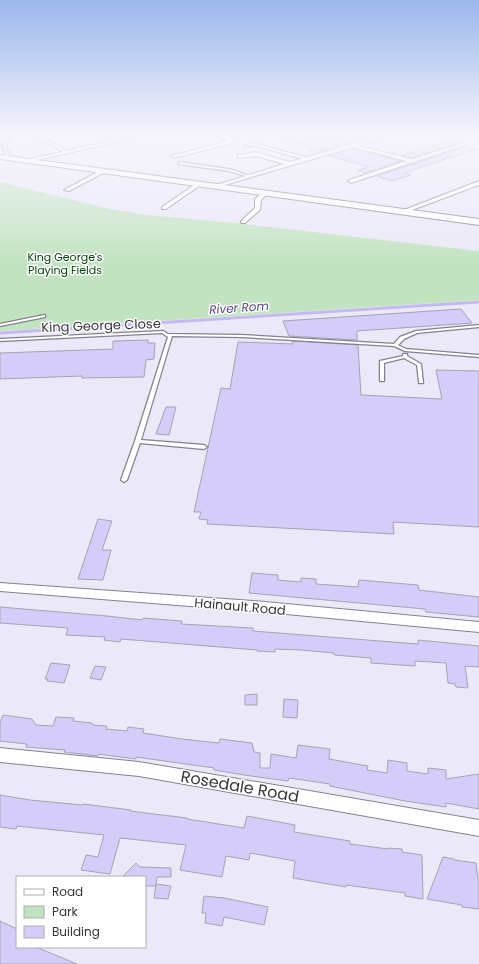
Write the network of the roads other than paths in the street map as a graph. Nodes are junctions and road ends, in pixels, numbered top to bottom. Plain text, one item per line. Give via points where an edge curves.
1 (88, 179) edge
2 (162, 179) edge
3 (239, 179) edge
4 (357, 179) edge
5 (351, 181) dead end
6 (479, 183) edge
7 (199, 184) junction
8 (216, 186) junction
9 (67, 190) dead end
10 (264, 193) junction
11 (164, 208) dead end
12 (402, 212) junction
13 (242, 219) dead end
14 (479, 222) edge
15 (44, 316) dead end
16 (0, 326) edge
17 (479, 326) edge
18 (168, 335) junction
19 (0, 340) edge
20 (395, 345) junction
21 (405, 350) junction
22 (479, 356) edge
23 (405, 357) junction
24 (382, 380) dead end
25 (421, 382) dead end
26 (138, 441) junction
27 (204, 447) dead end
28 (124, 480) dead end
29 (0, 587) edge
30 (479, 627) edge
31 (0, 755) edge
32 (479, 828) edge

1 - 9 street
2 - 7 street
3 - 8 street
4 - 5 street
6 - 12 street
7 - 8 street
7 - 11 street
8 - 10 street
10 - 12 street
10 - 13 street via 258,199 258,209
12 - 14 street
15 - 16 lane
17 - 20 lane via 416,332 402,338
18 - 19 lane, King George Close via 163,332
18 - 20 lane via 242,336
18 - 26 lane, King George Close via 170,337
20 - 21 lane
21 - 22 lane
21 - 23 lane
23 - 24 lane via 382,362
23 - 25 lane via 419,364
26 - 27 lane
26 - 28 lane, King George Close
29 - 30 street, Hainault Road via 253,606
31 - 32 street, Rosedale Road via 138,768

